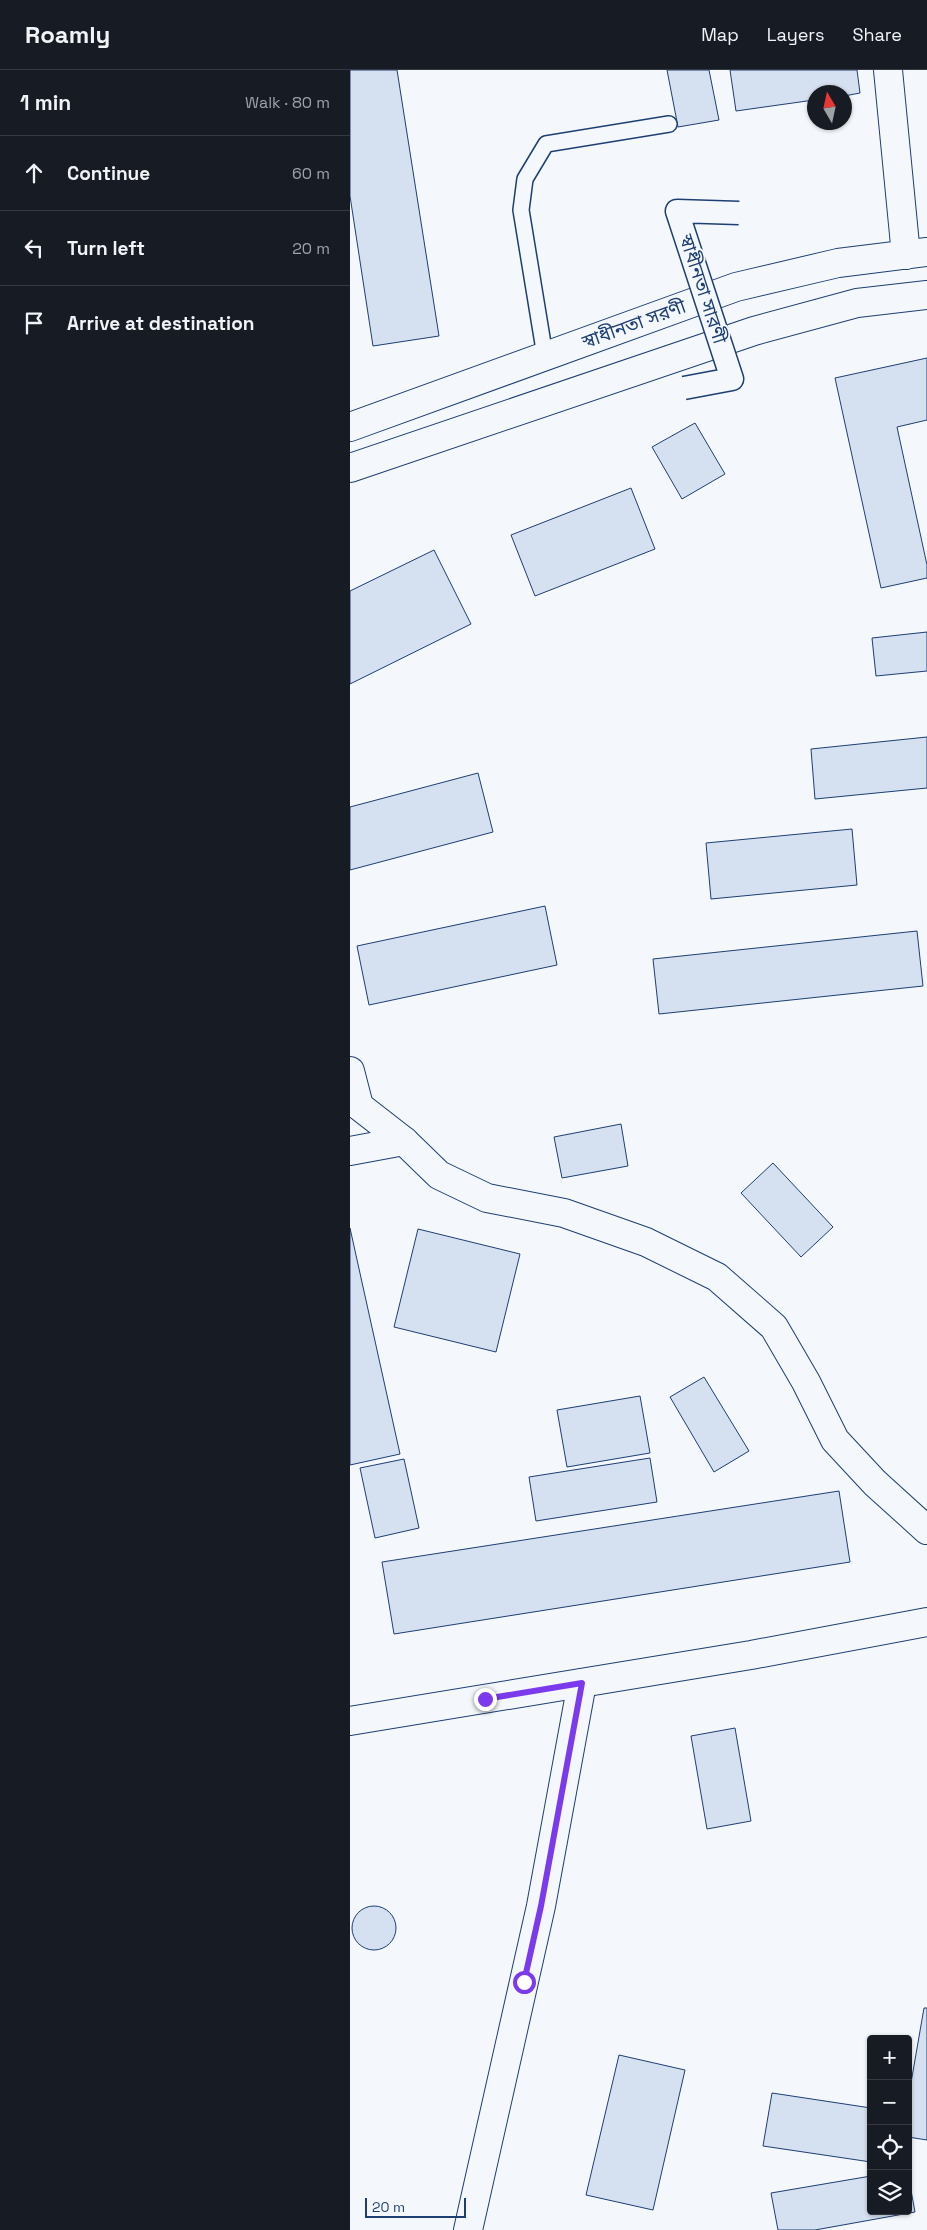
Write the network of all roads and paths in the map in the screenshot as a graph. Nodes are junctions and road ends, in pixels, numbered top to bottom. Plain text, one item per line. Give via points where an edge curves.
1 (888, 70) edge
2 (669, 124) dead end
3 (739, 214) dead end
4 (916, 254) edge
5 (927, 294) edge
6 (545, 356) junction
7 (684, 388) dead end
8 (350, 427) edge
9 (350, 468) edge
10 (350, 1070) edge
11 (404, 1141) junction
12 (350, 1151) edge
13 (927, 1530) edge
14 (927, 1622) edge
15 (582, 1683) junction
16 (350, 1721) edge
17 (468, 2230) edge

1 - 4 street
2 - 6 lane via 546,144 525,179 521,210
3 - 7 street, স্বাধীনতা সারণী, bridge via 678,211 732,379
4 - 6 street, স্বাধীনতা সরণী via 838,263 736,287
5 - 9 street via 858,303 754,331
6 - 8 street, স্বাধীনতা সরণী
10 - 11 street via 359,1106
11 - 12 street
11 - 13 street via 439,1175 488,1198 564,1213 646,1242 717,1277 774,1327 835,1440
14 - 15 street
15 - 16 street
15 - 17 street via 541,1906

